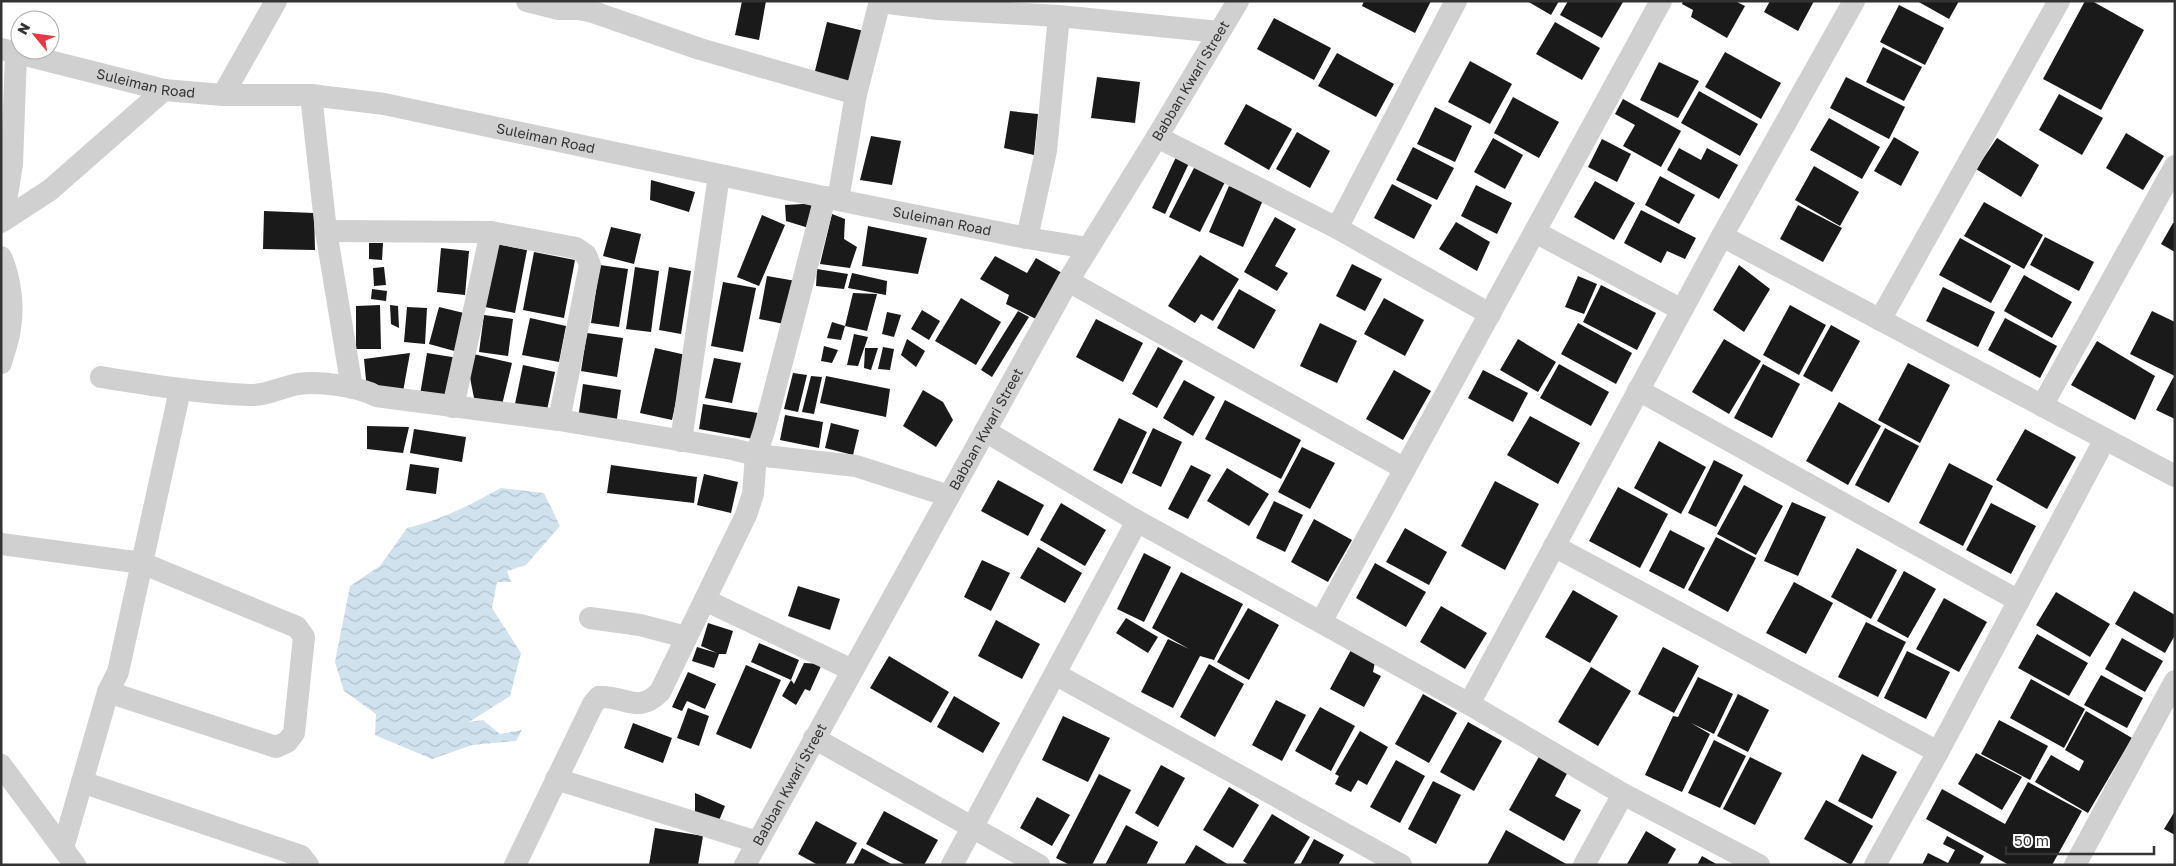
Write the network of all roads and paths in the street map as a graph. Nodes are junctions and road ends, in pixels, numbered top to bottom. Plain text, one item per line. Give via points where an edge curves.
1 (276, 1) edge
2 (527, 1) edge
3 (1238, 1) edge
4 (1456, 1) edge
5 (1661, 1) edge
6 (1854, 1) edge
7 (2059, 1) edge
8 (880, 2) edge
9 (1113, 11) edge
10 (1059, 16) junction
11 (1219, 32) junction
12 (9, 51) edge
13 (164, 90) junction
14 (856, 94) junction
15 (223, 95) junction
16 (311, 95) junction
17 (1157, 137) junction
18 (7, 164) edge
19 (2175, 166) edge
20 (720, 174) junction
21 (832, 198) junction
22 (2, 221) edge
23 (1337, 228) junction
24 (326, 231) junction
25 (491, 232) junction
26 (1534, 232) junction
27 (1722, 236) junction
28 (1027, 238) junction
29 (1088, 248) junction
30 (1, 257) edge
31 (1068, 281) junction
32 (1682, 310) junction
33 (1490, 314) junction
34 (1880, 320) junction
35 (1, 362) edge
36 (101, 377) dead end
37 (352, 388) junction
38 (180, 390) junction
39 (1638, 390) junction
40 (2042, 406) junction
41 (453, 407) junction
42 (559, 420) junction
43 (985, 431) junction
44 (2105, 439) junction
45 (681, 441) junction
46 (756, 454) junction
47 (1404, 469) junction
48 (2175, 476) edge
49 (949, 496) junction
50 (1137, 521) junction
51 (1, 544) edge
52 (1554, 546) junction
53 (142, 564) junction
54 (705, 600) junction
55 (2019, 601) junction
56 (590, 618) dead end
57 (1321, 622) junction
58 (686, 637) junction
59 (852, 670) junction
60 (1055, 674) junction
61 (2175, 681) edge
62 (108, 692) junction
63 (1469, 704) junction
64 (814, 738) junction
65 (1938, 752) junction
66 (1, 766) edge
67 (556, 779) junction
68 (82, 782) junction
69 (1623, 794) junction
70 (972, 828) junction
71 (757, 842) junction
72 (69, 856) edge
73 (1388, 862) edge
74 (308, 865) edge
75 (515, 865) edge
76 (745, 865) edge
77 (952, 865) edge
78 (1039, 865) edge
79 (1584, 865) edge
80 (1759, 865) edge
81 (1875, 865) edge
82 (2075, 865) edge

1 - 15 street
2 - 14 street via 559,9 579,8 700,49
3 - 11 street, Babban Kwari Street
4 - 23 street
5 - 26 street
6 - 27 street
7 - 34 street
8 - 10 street via 937,9
8 - 14 street
9 - 10 street
9 - 11 street
10 - 28 street via 1046,151
11 - 17 street, Babban Kwari Street
12 - 13 street, Suleiman Road
12 - 18 street
13 - 15 street, Suleiman Road
13 - 22 street via 50,190
14 - 21 street
15 - 16 street, Suleiman Road
16 - 20 street, Suleiman Road via 384,104
16 - 24 street
17 - 23 street
17 - 29 street, Babban Kwari Street
18 - 22 street
19 - 40 street
20 - 21 street, Suleiman Road
20 - 45 street
21 - 28 street, Suleiman Road
21 - 46 street
23 - 33 street
24 - 25 street
24 - 37 street
25 - 41 street
25 - 42 street via 576,248 586,255 590,265
26 - 32 street
26 - 33 street
27 - 32 street
27 - 34 street
28 - 29 street, Suleiman Road
29 - 31 street, Babban Kwari Street
30 - 35 street via 10,294 11,327
31 - 43 street, Babban Kwari Street
31 - 47 street
32 - 39 street
33 - 47 street
34 - 40 street
36 - 38 street
37 - 38 street via 299,384 252,396
37 - 41 street via 376,396
38 - 53 street
39 - 52 street
39 - 55 street
40 - 44 street
41 - 42 street
42 - 45 street
43 - 49 street, Babban Kwari Street
43 - 50 street
44 - 48 street
44 - 55 street
45 - 46 street
46 - 49 street via 856,466
46 - 54 street via 753,494 746,515
47 - 57 street
49 - 59 street, Babban Kwari Street
50 - 57 street
50 - 60 street
51 - 53 street
52 - 63 street
52 - 65 street
53 - 62 street via 118,672
53 - 62 street via 297,627 304,636 294,733 287,742 276,747
54 - 58 street
54 - 59 street
55 - 65 street
56 - 58 street via 640,625
57 - 63 street
58 - 67 street via 660,692 651,701 641,704 599,697
59 - 64 street, Babban Kwari Street
60 - 70 street
60 - 73 street
61 - 82 street
62 - 68 street
63 - 69 street
64 - 70 street
64 - 71 street, Babban Kwari Street
65 - 81 street
66 - 72 street
67 - 71 street
67 - 75 street
68 - 72 street
68 - 74 street via 301,856
69 - 79 street
69 - 80 street
70 - 77 street
70 - 78 street
71 - 76 street, Babban Kwari Street

